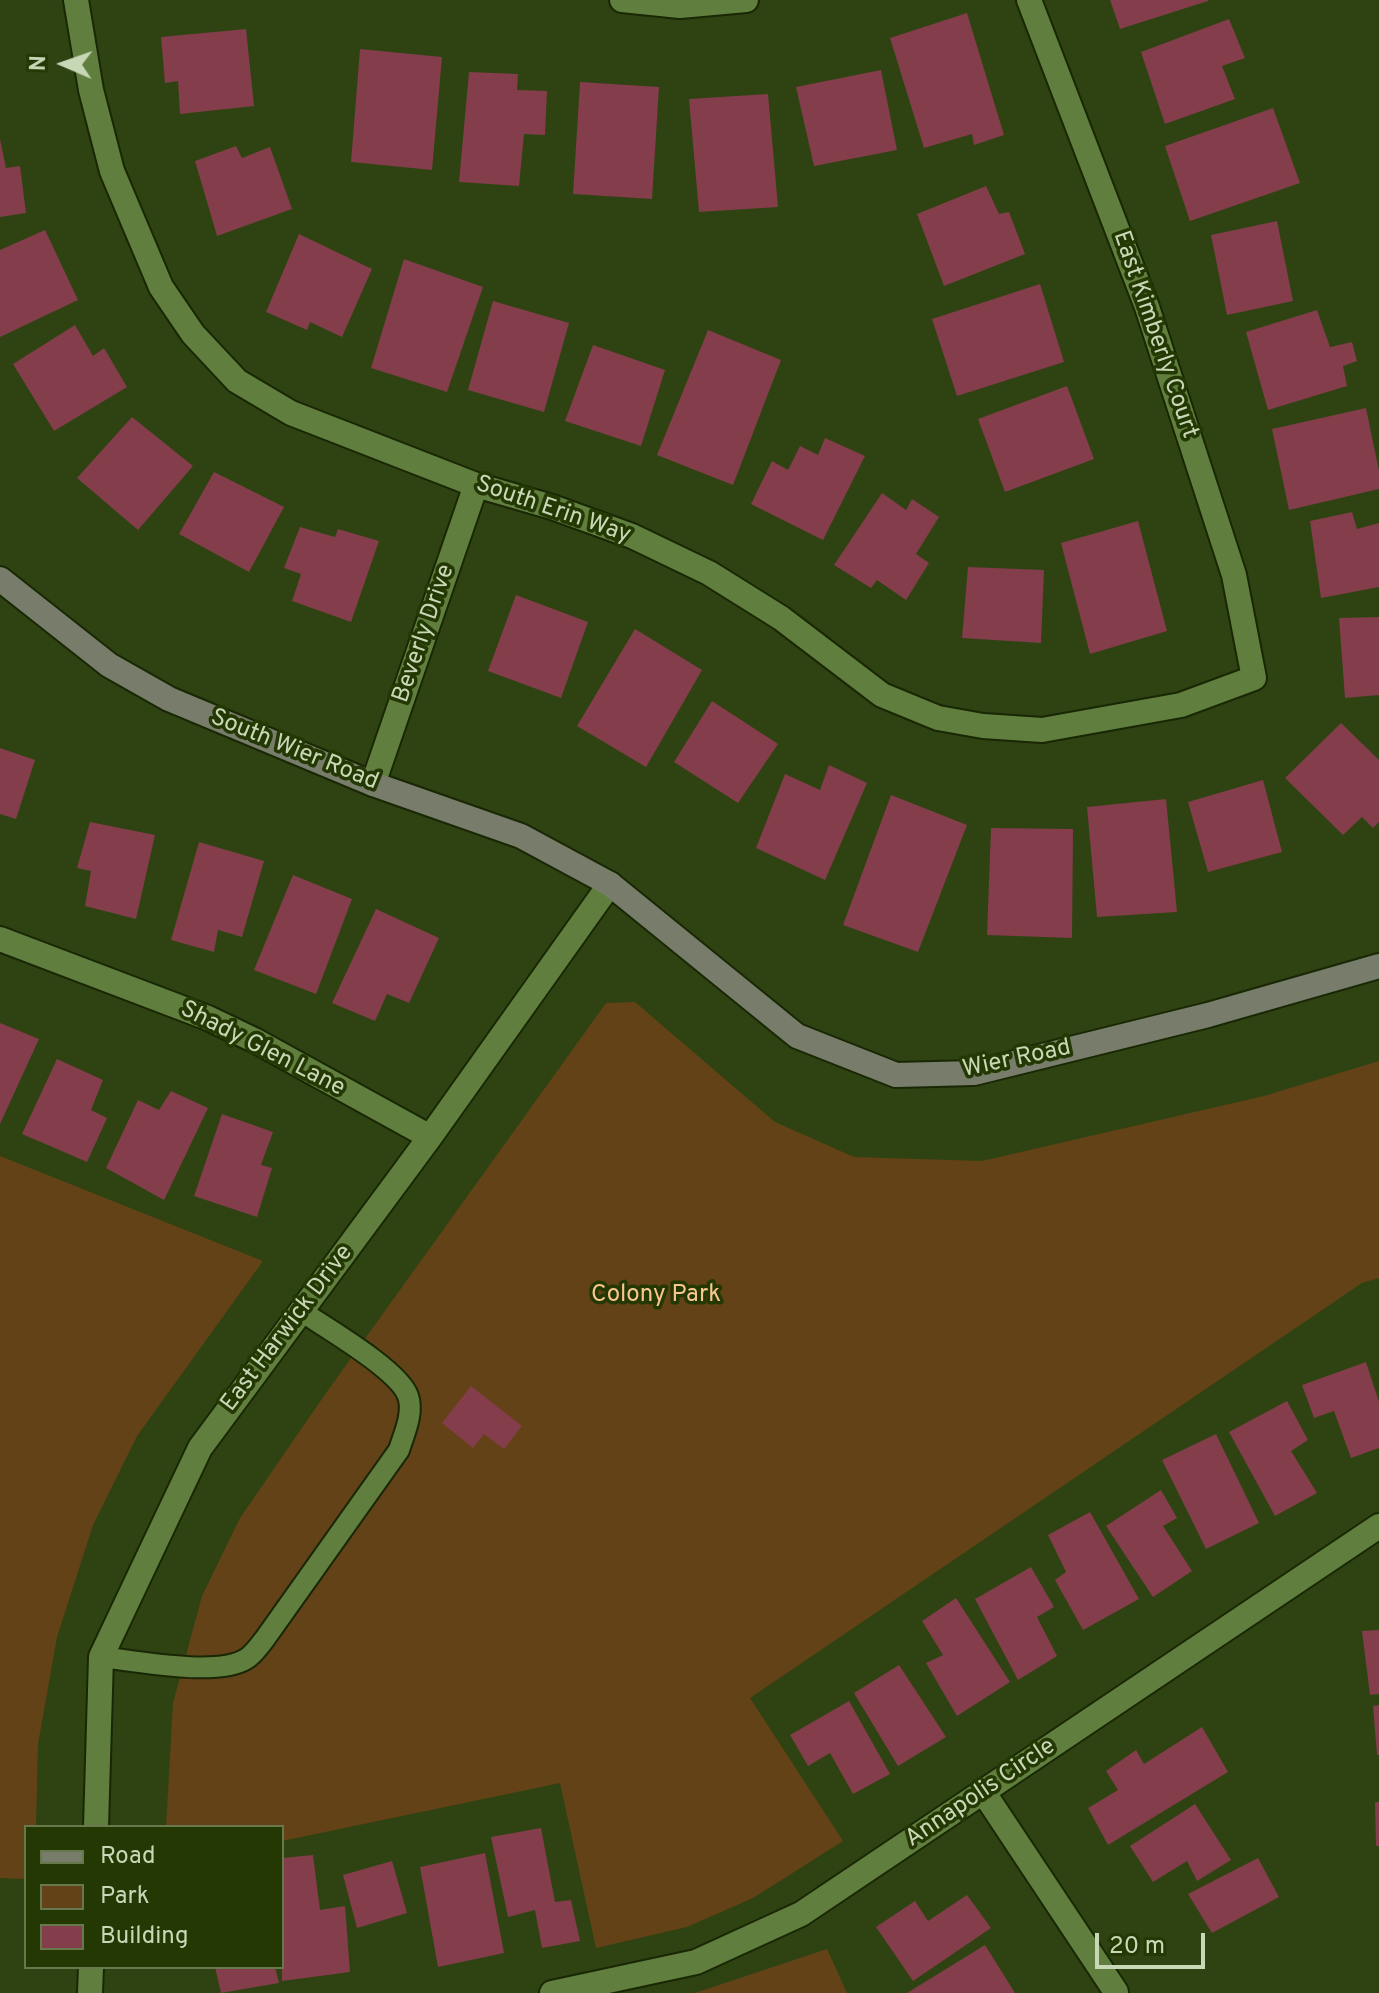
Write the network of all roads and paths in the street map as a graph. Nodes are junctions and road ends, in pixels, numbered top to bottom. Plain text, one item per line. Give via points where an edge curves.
1 (76, 0) edge
2 (622, 0) edge
3 (746, 0) edge
4 (1029, 0) edge
5 (476, 485) junction
6 (0, 579) edge
7 (1254, 678) joint
8 (373, 784) junction
9 (610, 884) junction
10 (0, 939) edge
11 (1379, 966) edge
12 (430, 1137) junction
13 (301, 1311) junction
14 (1379, 1526) edge
15 (101, 1657) junction
16 (984, 1793) junction
17 (96, 1825) edge
18 (91, 1969) edge
19 (1116, 1992) edge
20 (90, 1993) edge
21 (552, 1993) edge

1 - 5 street, South Erin Way via 112,171 161,287 193,334 237,381 291,413
2 - 3 street via 680,6
4 - 7 street, East Kimberly Court via 1147,307 1234,575
5 - 7 street, South Erin Way via 632,536 709,573 781,618 882,695 938,718 1042,730 1181,705
5 - 8 street, Beverly Drive
6 - 8 street, South Wier Road via 109,665 169,699
8 - 9 street, South Wier Road via 521,836
9 - 11 street, Wier Road via 797,1036 896,1075 974,1073
9 - 12 street, East Harwick Drive
10 - 12 street, Shady Glen Lane via 208,1018
12 - 13 street, East Harwick Drive
13 - 15 street, East Harwick Drive via 200,1448
13 - 15 lane via 390,1372 408,1395 409,1420 399,1450 246,1659 197,1668
14 - 16 street, Annapolis Circle
15 - 17 street, East Harwick Drive
16 - 19 street
16 - 21 street, Annapolis Circle via 801,1914 715,1954
18 - 20 street

